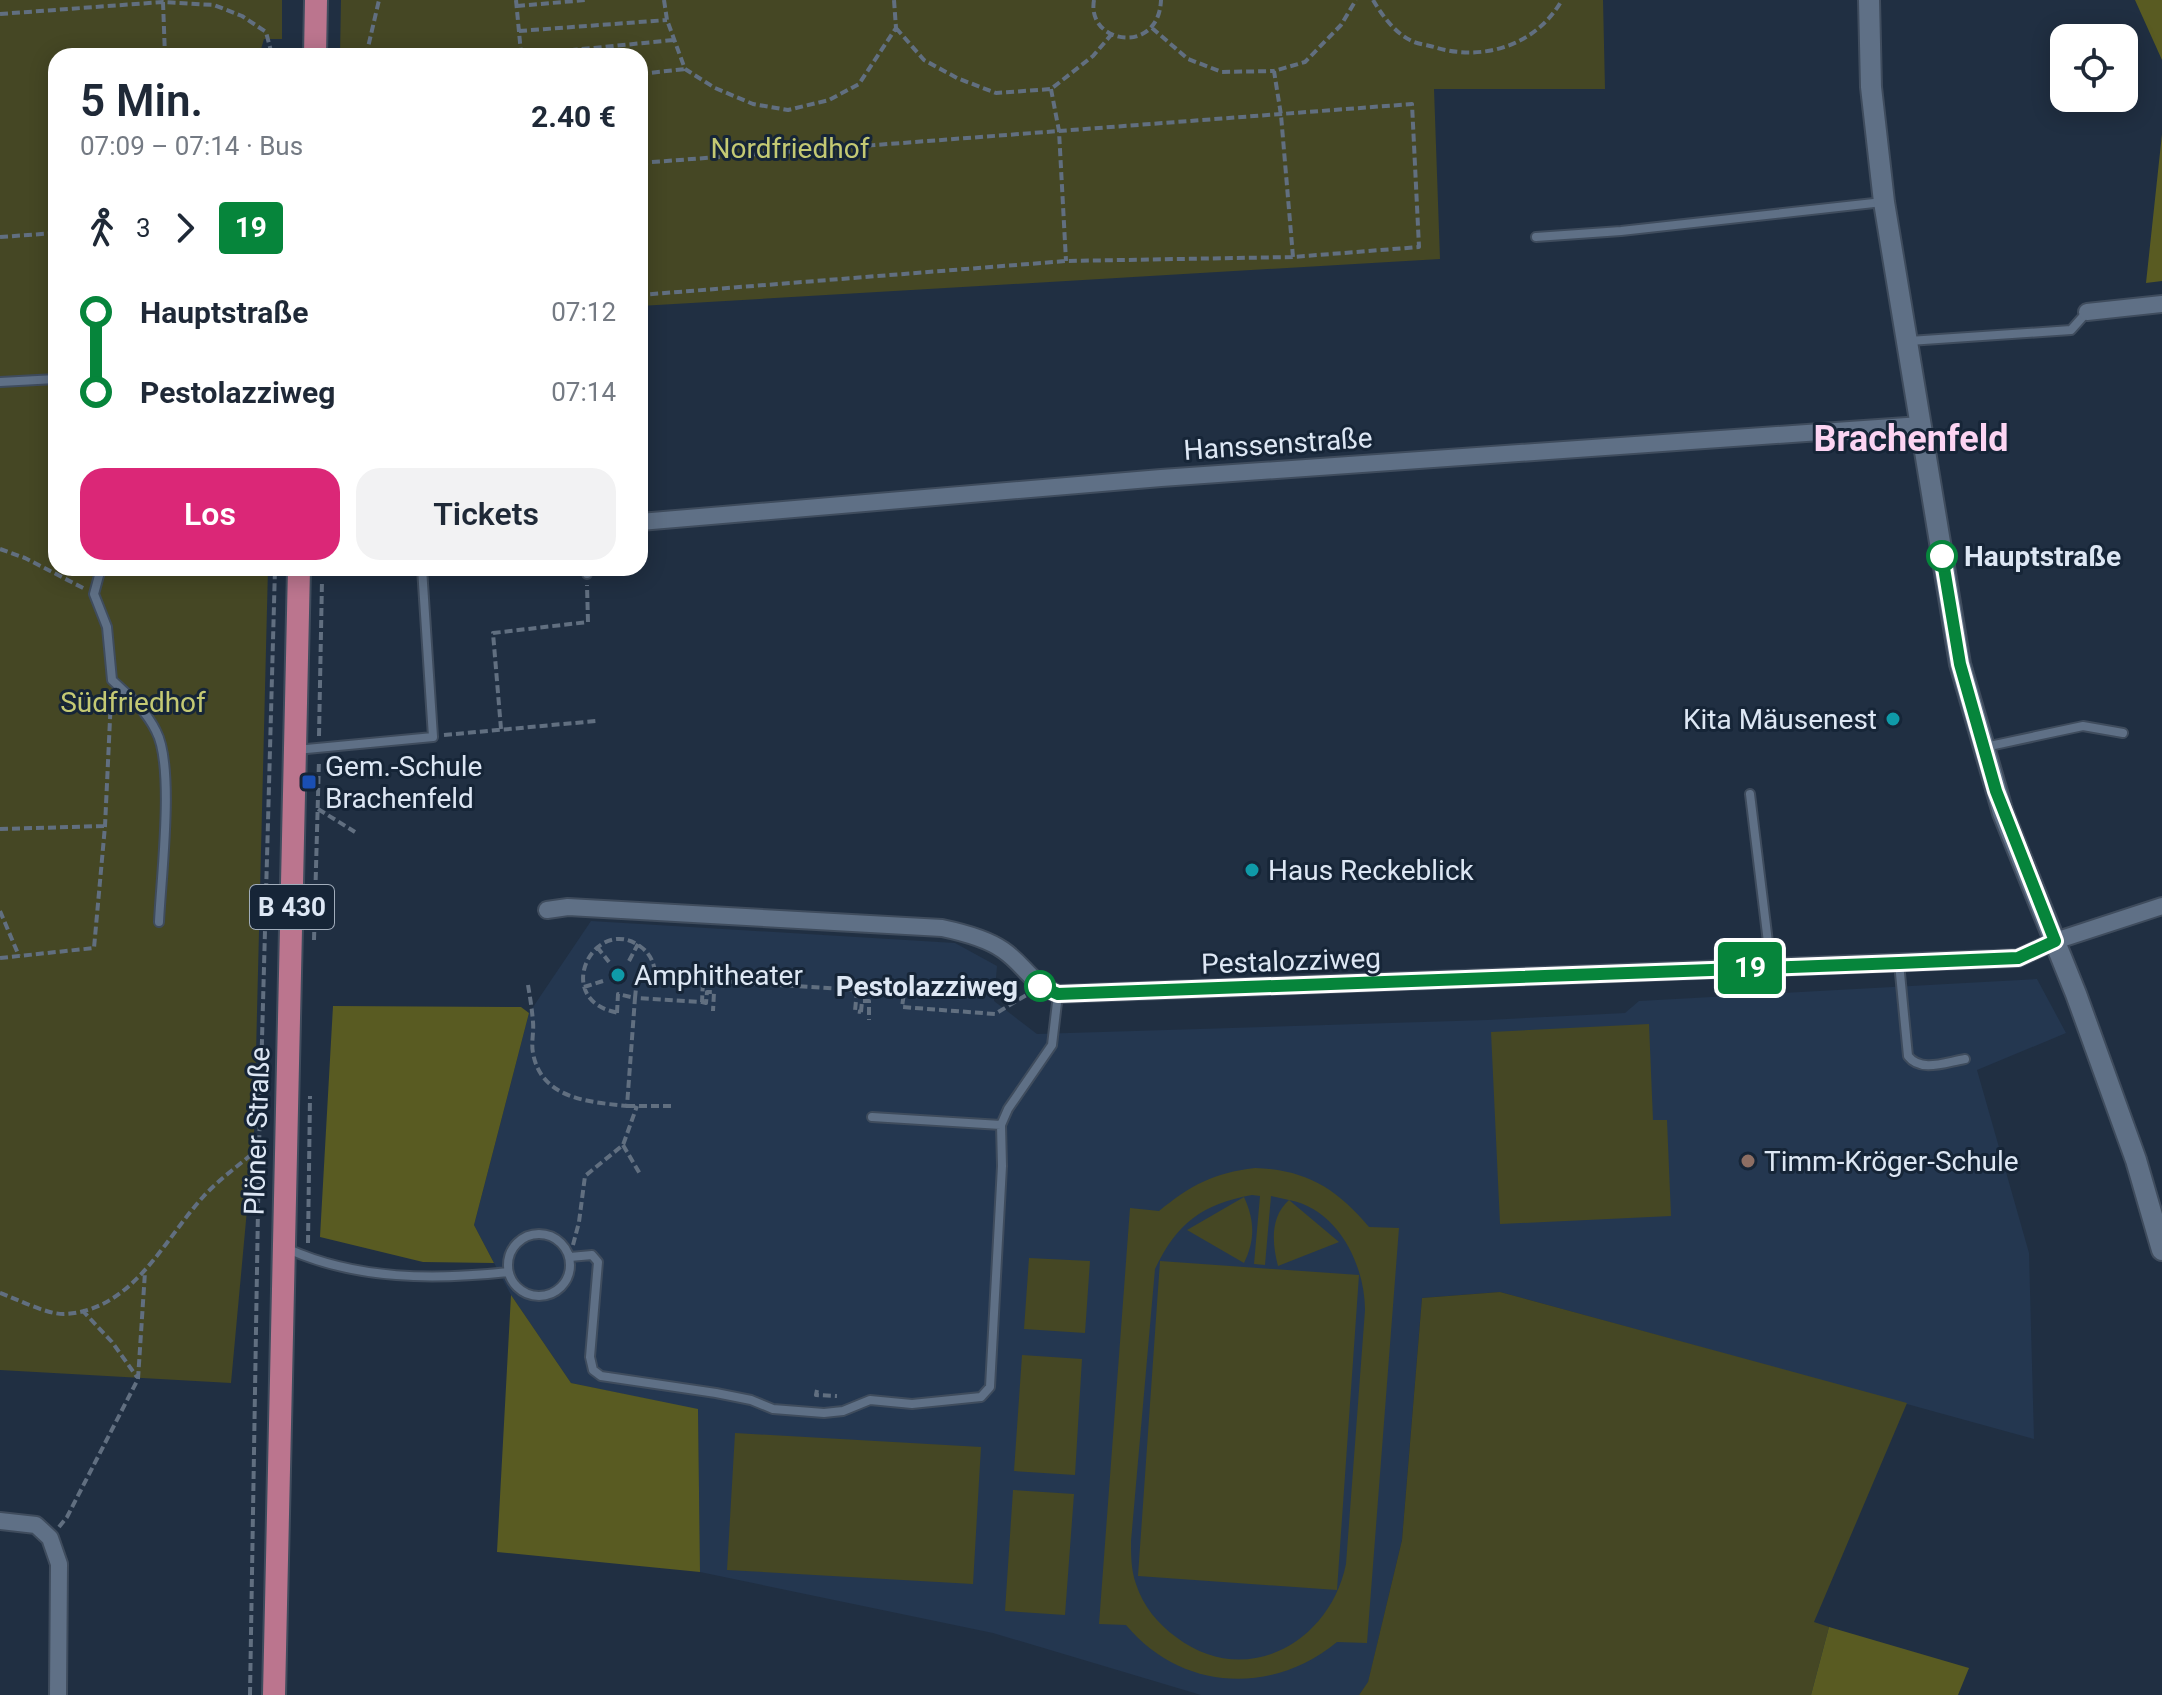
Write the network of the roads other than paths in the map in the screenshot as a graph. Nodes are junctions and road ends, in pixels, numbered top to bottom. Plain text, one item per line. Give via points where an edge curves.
1 (316, 0) edge
2 (1869, 0) edge
3 (315, 48) edge
4 (1884, 202) junction
5 (1536, 237) dead end
6 (2162, 304) edge
7 (2087, 312) joint
8 (1908, 342) junction
9 (48, 379) edge
10 (0, 382) edge
11 (1921, 425) junction
12 (648, 521) edge
13 (99, 576) edge
14 (299, 576) edge
15 (423, 576) edge
16 (2123, 733) dead end
17 (1984, 748) junction
18 (295, 750) junction
19 (1750, 794) dead end
20 (2162, 906) edge
21 (547, 910) dead end
22 (159, 922) dead end
23 (2055, 941) junction
24 (1899, 963) junction
25 (1771, 967) junction
26 (1058, 994) junction
27 (1965, 1059) dead end
28 (872, 1117) dead end
29 (1001, 1125) junction
30 (284, 1247) junction
31 (2162, 1250) edge
32 (570, 1257) junction
33 (508, 1272) junction
34 (0, 1521) edge
35 (58, 1695) edge
36 (274, 1695) edge

1 - 3 main road
2 - 4 street via 1871,87
4 - 5 lane
4 - 8 street
6 - 7 street
7 - 8 lane via 2071,330
8 - 11 street
9 - 10 lane
11 - 12 street, Hanssenstraße via 1161,478
11 - 17 street via 1960,664
13 - 22 lane via 94,594 107,627 112,680 142,708 158,734 166,765
14 - 18 main road, Plöner Straße / B 430
15 - 18 lane via 433,737
16 - 17 lane via 2083,726
17 - 23 street via 2003,813
18 - 30 main road, Plöner Straße / B 430
19 - 25 lane
20 - 23 street, Pestalozziweg
21 - 26 street, Pestalozziweg via 942,928 1002,949 1040,986
23 - 24 street, Pestalozziweg via 2018,958
23 - 31 street via 2136,1160
24 - 25 street, Pestalozziweg
24 - 27 lane via 1908,1056 1923,1066
25 - 26 street, Pestalozziweg
26 - 29 lane via 1052,1045
28 - 29 lane
29 - 32 lane via 990,1387 981,1397 912,1404 870,1400 824,1413 773,1409 716,1393 601,1376 590,1357 598,1262 592,1255
30 - 33 lane via 369,1274
30 - 36 main road, Plöner Straße / B 430
32 - 33 lane via 561,1242 538,1233 518,1241 508,1256
32 - 33 lane via 569,1274 559,1289 537,1297 518,1289
34 - 35 street via 36,1525 50,1538 59,1564

